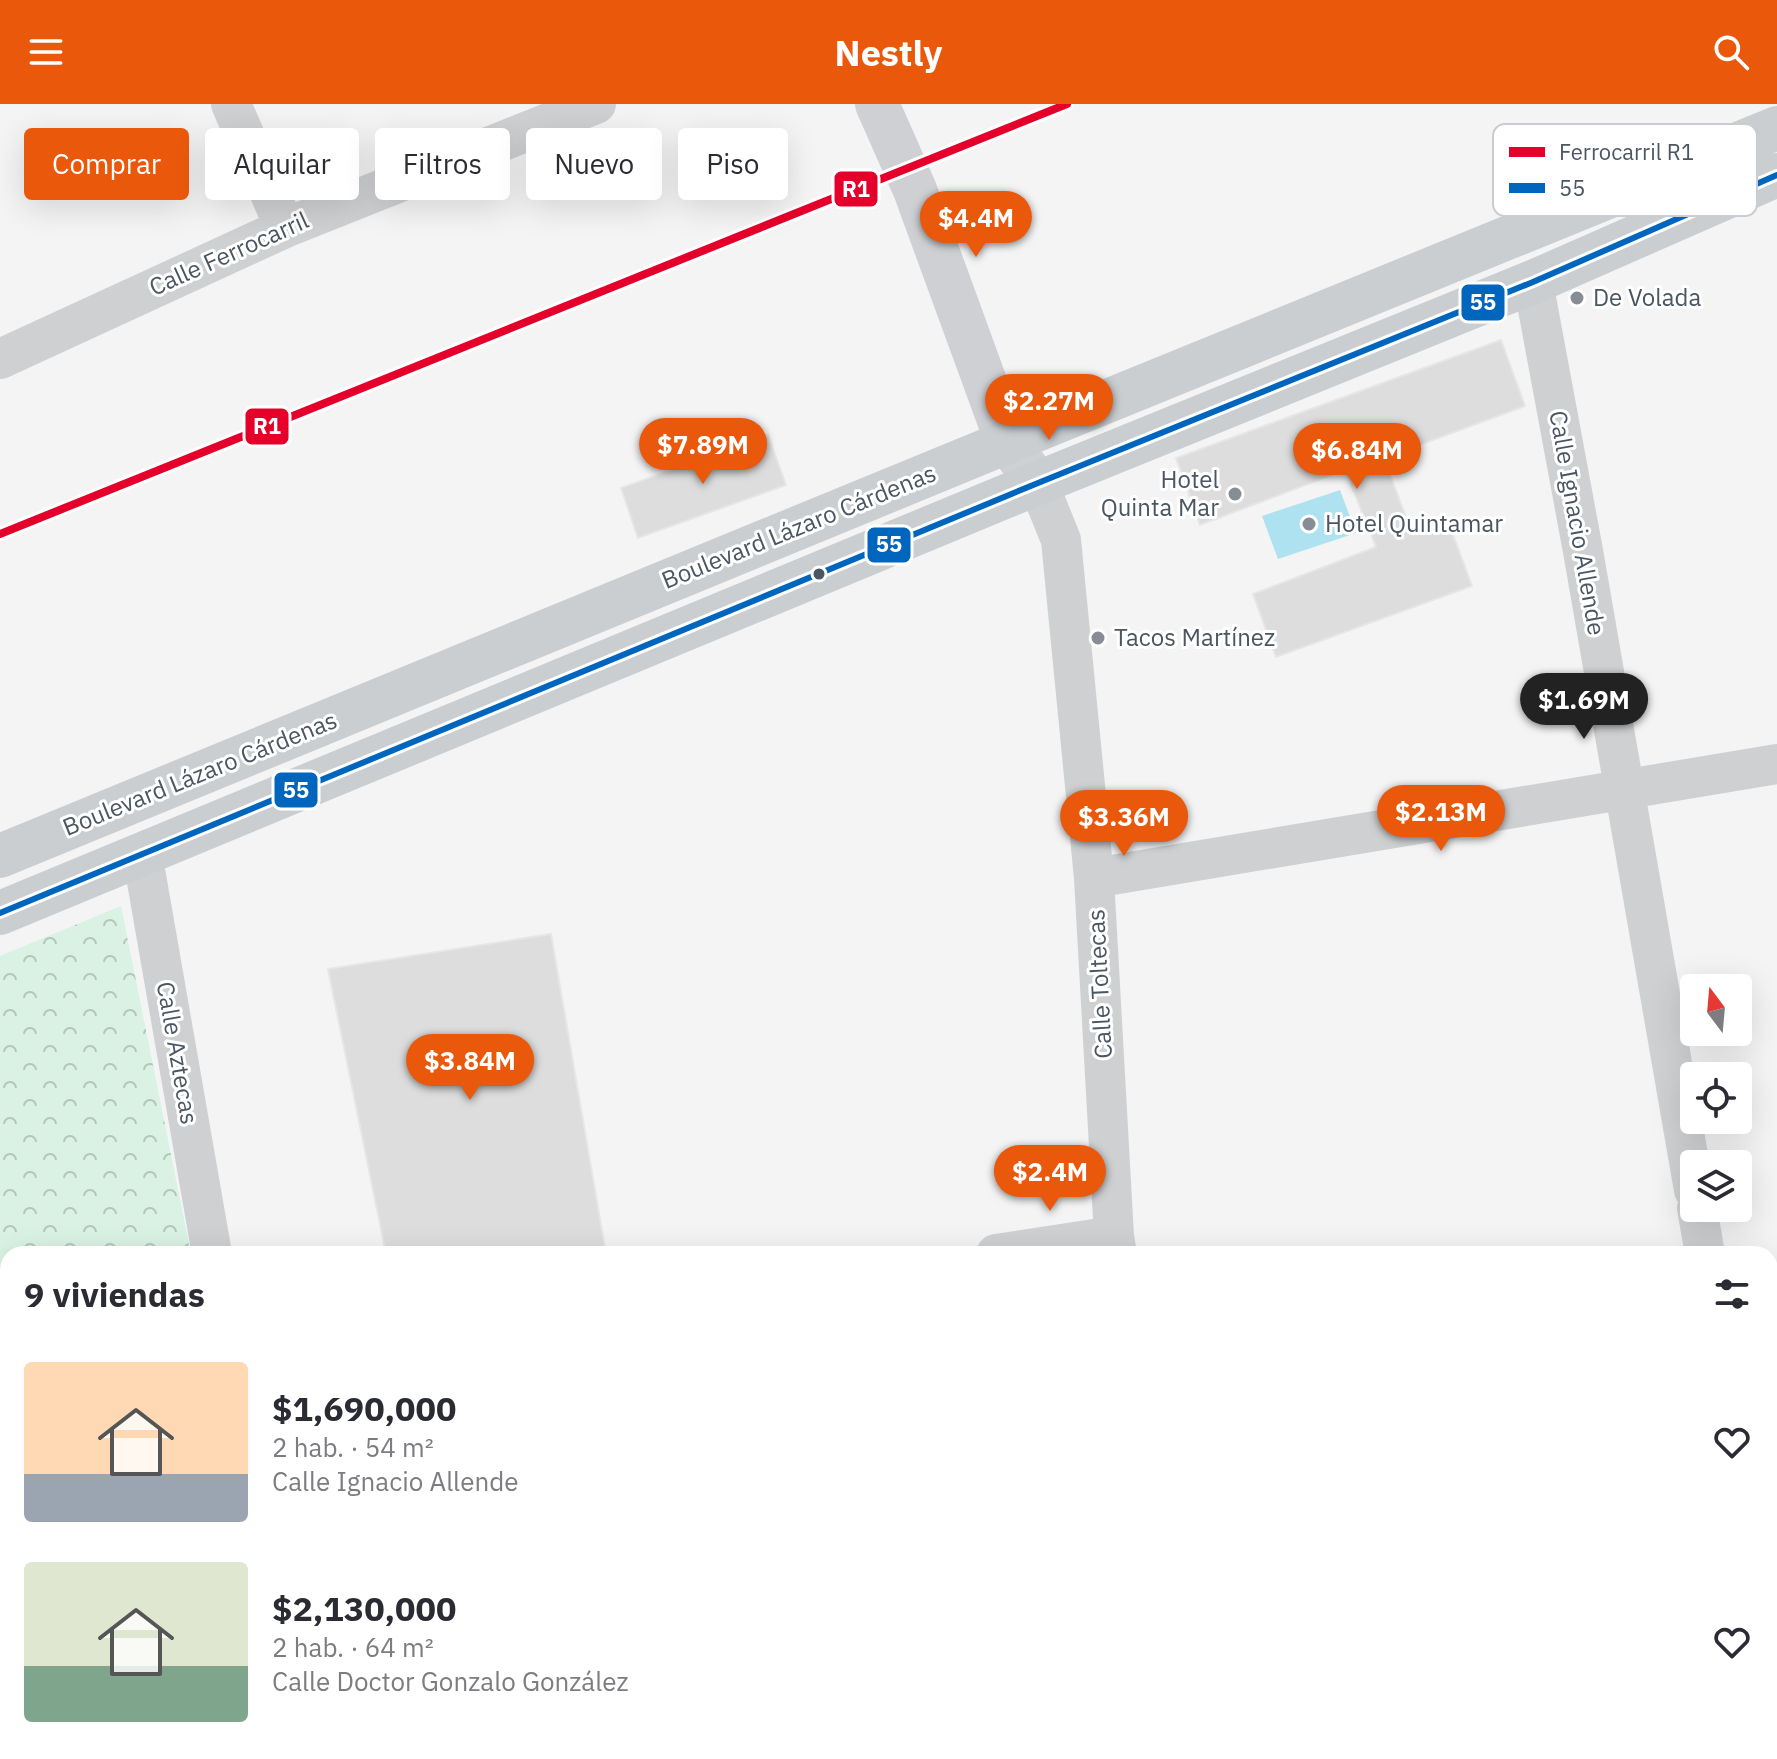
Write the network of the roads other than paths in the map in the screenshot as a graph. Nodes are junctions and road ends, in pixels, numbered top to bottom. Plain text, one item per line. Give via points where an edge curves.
1 (231, 104) edge
2 (596, 104) edge
3 (877, 104) edge
4 (1777, 128) edge
5 (1757, 136) edge
6 (1777, 175) edge
7 (1757, 184) edge
8 (1565, 216) edge
9 (1684, 216) edge
10 (285, 228) junction
11 (1533, 282) junction
12 (0, 359) edge
13 (1007, 442) junction
14 (1038, 483) junction
15 (1777, 764) edge
16 (1625, 791) junction
17 (142, 853) junction
18 (0, 856) edge
19 (1094, 878) junction
20 (0, 913) edge
21 (1687, 1150) edge
22 (1699, 1222) edge
23 (1115, 1245) edge
24 (211, 1246) edge
25 (1704, 1246) edge

1 - 10 street
2 - 10 street, Calle Ferrocarril
3 - 13 street, Calle Toltecas via 915,190
4 - 5 main road, Boulevard Lázaro Cárdenas
6 - 7 main road, Boulevard Lázaro Cárdenas
8 - 13 main road, Boulevard Lázaro Cárdenas
9 - 11 main road, Boulevard Lázaro Cárdenas
10 - 12 street, Calle Ferrocarril
11 - 14 main road, Boulevard Lázaro Cárdenas
11 - 16 street, Calle Ignacio Allende
13 - 14 street, Calle Toltecas
13 - 18 main road, Boulevard Lázaro Cárdenas
14 - 17 main road, Boulevard Lázaro Cárdenas
14 - 19 street, Calle Toltecas via 1061,540
15 - 16 street
16 - 19 street
16 - 21 street, Calle Ignacio Allende
17 - 20 main road, Boulevard Lázaro Cárdenas
17 - 24 street, Calle Aztecas
19 - 23 street, Calle Toltecas
22 - 25 street

